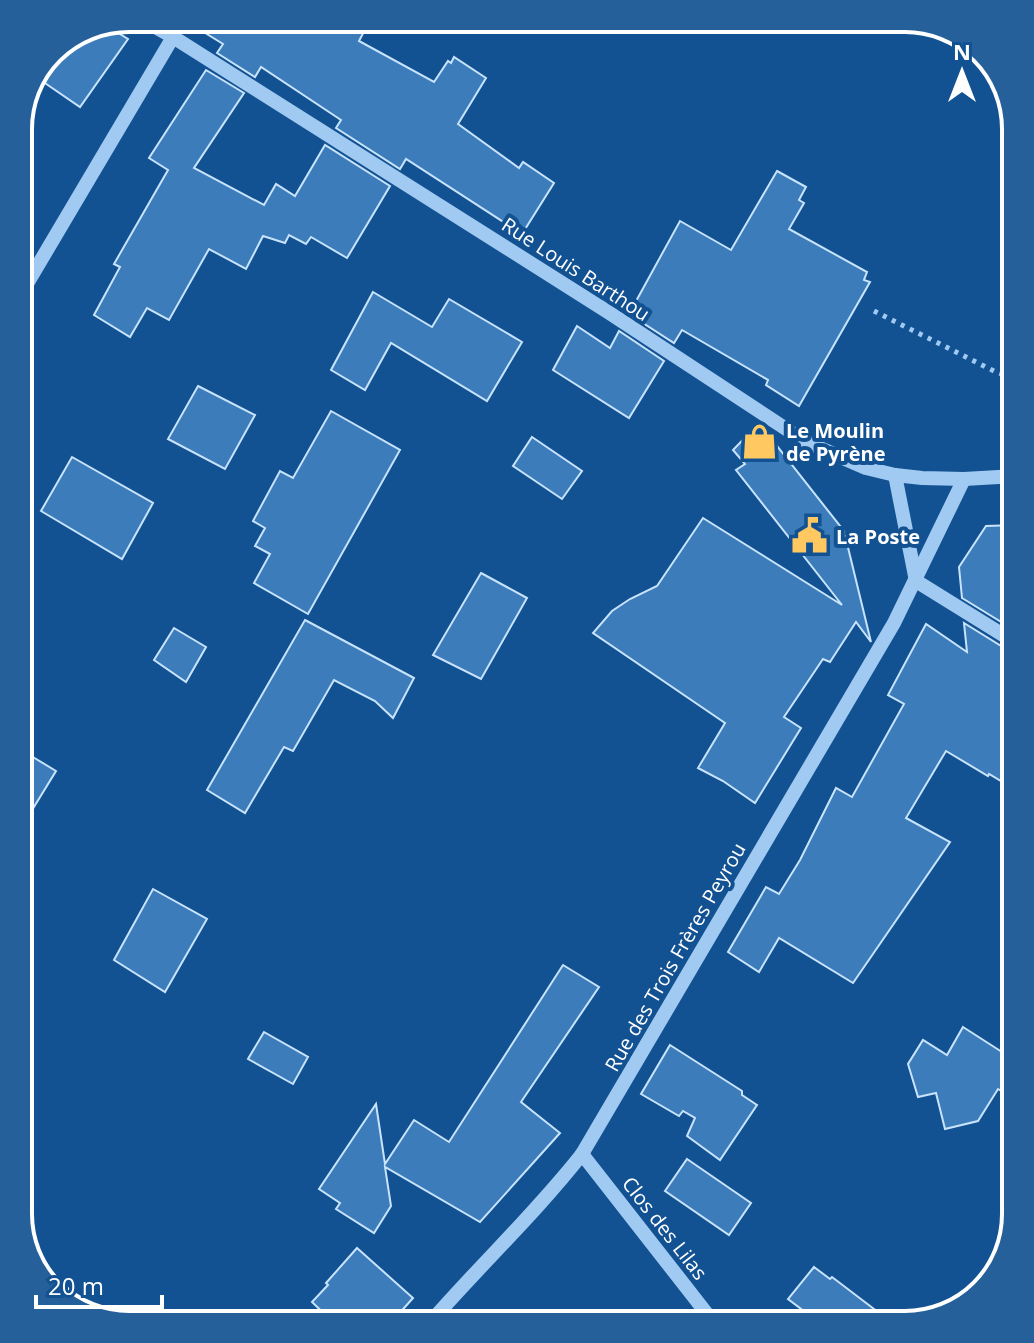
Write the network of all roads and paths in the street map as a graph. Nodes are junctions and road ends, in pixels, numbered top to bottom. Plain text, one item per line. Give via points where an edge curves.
1 (164, 32) edge
2 (173, 37) junction
3 (32, 275) edge
4 (874, 311) dead end
5 (1002, 374) edge
6 (895, 475) junction
7 (1002, 477) edge
8 (964, 479) junction
9 (916, 581) junction
10 (1002, 634) edge
11 (582, 1154) junction
12 (440, 1311) edge
13 (705, 1311) edge

1 - 2 street, Rue Louis Barthou
2 - 3 street
2 - 6 street, Rue Louis Barthou via 806,442
4 - 5 path
6 - 8 street, Rue Louis Barthou
6 - 9 street
7 - 8 street, Rue Louis Barthou
8 - 9 street, Rue des Trois Frères Peyrou
9 - 10 street
9 - 11 street, Rue des Trois Frères Peyrou
11 - 12 street, Rue des Trois Frères Peyrou
11 - 13 street, Clos des Lilas

